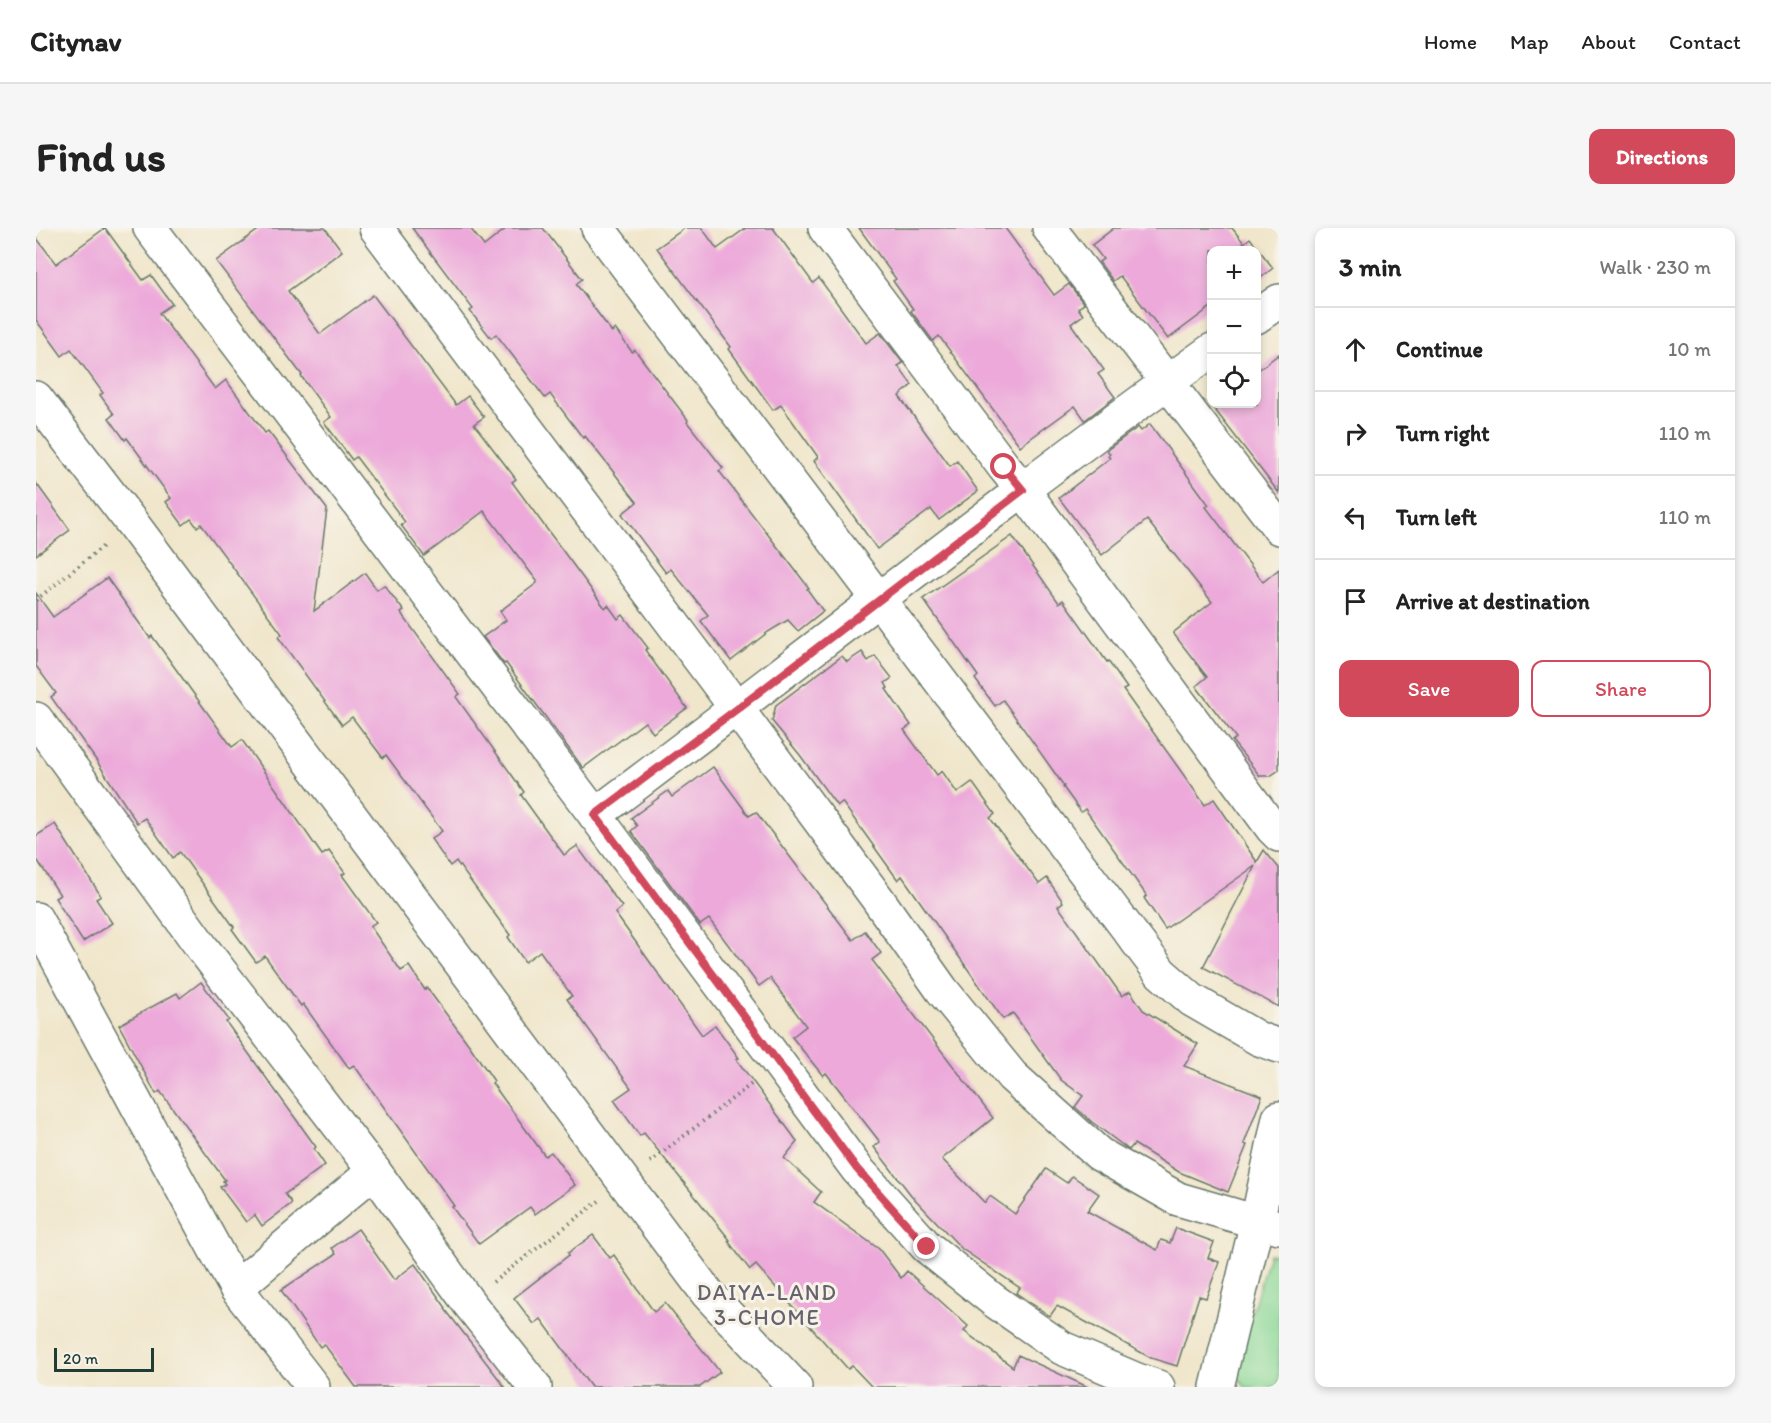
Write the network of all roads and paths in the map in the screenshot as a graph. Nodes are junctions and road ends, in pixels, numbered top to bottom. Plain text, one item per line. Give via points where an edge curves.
1 (150, 228) edge
2 (376, 228) edge
3 (598, 228) edge
4 (825, 228) edge
5 (1049, 228) edge
6 (1279, 301) edge
7 (1261, 315) edge
8 (1207, 354) edge
9 (1166, 383) junction
10 (36, 398) edge
11 (1023, 490) junction
12 (132, 523) junction
13 (1279, 528) edge
14 (880, 599) junction
15 (36, 600) edge
16 (737, 709) junction
17 (37, 727) edge
18 (595, 815) junction
19 (1279, 835) edge
20 (36, 918) edge
21 (1279, 1046) edge
22 (1279, 1118) edge
23 (374, 1171) junction
24 (1268, 1224) edge
25 (236, 1288) junction
26 (313, 1387) edge
27 (535, 1387) edge
28 (795, 1387) edge
29 (1158, 1387) edge
30 (1217, 1387) edge

1 - 18 street
2 - 16 street
3 - 14 street
4 - 11 street
5 - 9 street
6 - 7 street
8 - 9 street
9 - 11 street
9 - 13 street
10 - 12 street
11 - 14 street
11 - 19 street
12 - 15 path
12 - 28 street via 708,1293
14 - 16 street
14 - 21 street via 1161,973 1192,1000 1259,1039
16 - 18 street
16 - 24 street via 942,990 1012,1076 1099,1154 1178,1199
17 - 23 street
18 - 29 street via 857,1169 927,1247 1062,1348
20 - 25 street
22 - 24 street
23 - 25 street
23 - 27 street
24 - 30 street
25 - 26 street

